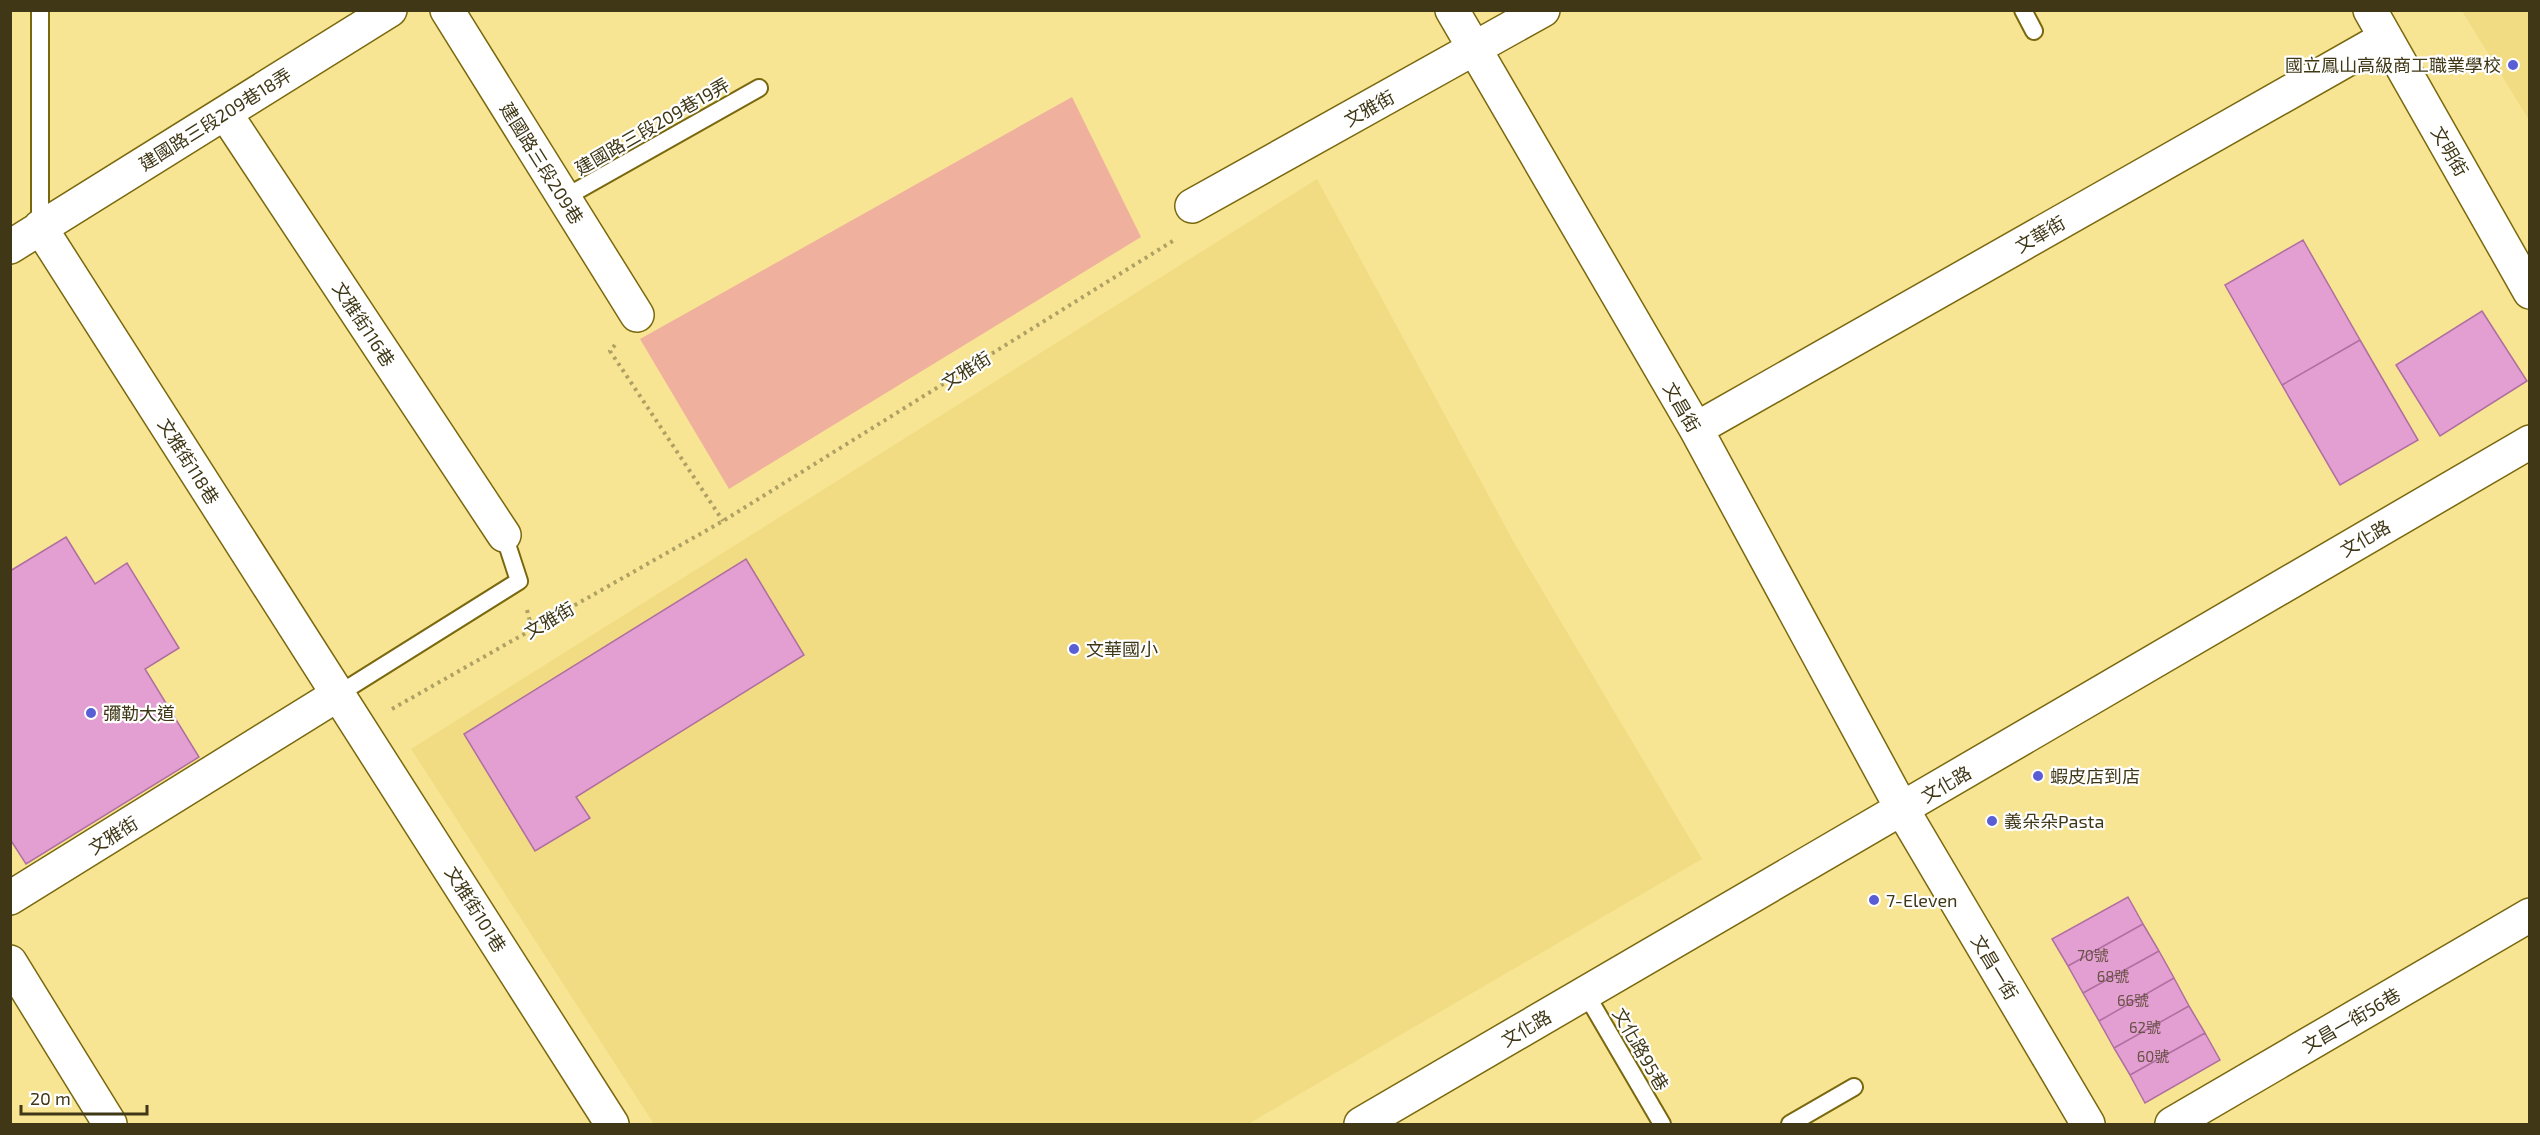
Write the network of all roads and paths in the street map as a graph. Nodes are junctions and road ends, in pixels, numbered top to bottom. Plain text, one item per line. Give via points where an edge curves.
1 (40, 10) edge
2 (390, 10) edge
3 (447, 10) edge
4 (1452, 10) edge
5 (1543, 10) edge
6 (2023, 10) edge
7 (2378, 24) edge
8 (2034, 31) dead end
9 (1475, 50) junction
10 (759, 88) dead end
11 (225, 113) junction
12 (564, 198) junction
13 (1192, 206) joint
14 (40, 227) junction
15 (10, 247) edge
16 (2529, 292) edge
17 (637, 315) joint
18 (1696, 429) junction
19 (2529, 442) edge
20 (723, 521) junction
21 (504, 535) joint
22 (337, 695) junction
23 (360, 727) junction
24 (1902, 809) junction
25 (10, 898) edge
26 (2529, 915) edge
27 (10, 962) edge
28 (1586, 993) junction
29 (1854, 1087) dead end
30 (1375, 1121) edge
31 (110, 1125) edge
32 (612, 1125) edge
33 (1662, 1125) edge
34 (1790, 1125) edge
35 (2088, 1125) edge
36 (2172, 1125) edge

1 - 14 lane
2 - 11 street, 建國路三段209巷18弄
3 - 12 street, 建國路三段209巷
4 - 9 street, 文昌街
5 - 9 street, 文雅街
6 - 8 lane
7 - 16 street, 文明街
7 - 18 street, 文華街
9 - 13 street, 文雅街
9 - 18 street, 文昌街
10 - 12 lane, 建國路三段209巷19弄
11 - 14 street, 建國路三段209巷18弄
11 - 21 street, 文雅街116巷
12 - 17 street, 建國路三段209巷
13 - 20 path, 文雅街 via 1204,221
14 - 15 street, 建國路三段209巷18弄
14 - 22 street, 文雅街118巷
17 - 20 path via 610,351
18 - 24 street, 文昌街
19 - 24 street, 文化路
20 - 23 path, 文雅街
21 - 22 lane via 519,581
22 - 23 street, 文雅街101巷
22 - 25 street, 文雅街
23 - 32 street, 文雅街101巷
24 - 28 street, 文化路
24 - 35 street, 文昌一街
26 - 36 street, 文昌一街56巷
27 - 31 street
28 - 30 street, 文化路
28 - 33 lane, 文化路95巷
29 - 34 lane

